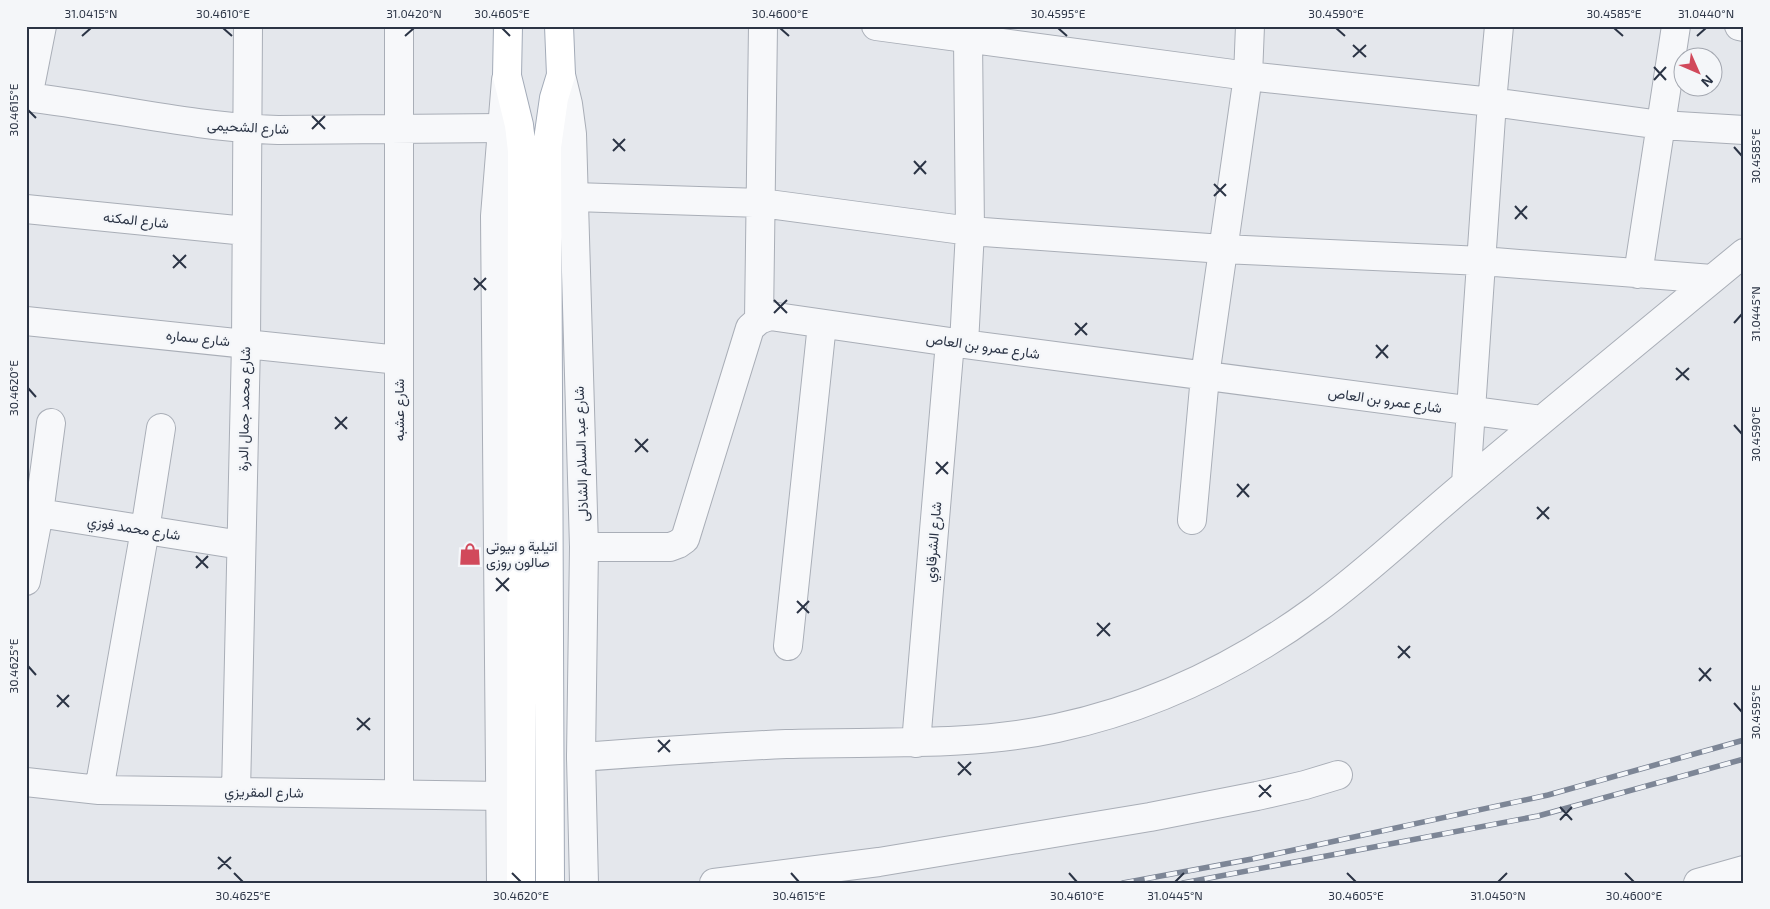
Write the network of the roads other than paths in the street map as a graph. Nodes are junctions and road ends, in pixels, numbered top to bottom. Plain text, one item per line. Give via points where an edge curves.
1 (42, 26) edge
2 (248, 26) edge
3 (399, 26) edge
4 (508, 26) edge
5 (559, 26) edge
6 (763, 26) edge
7 (876, 26) edge
8 (1250, 26) edge
9 (1499, 26) edge
10 (1676, 26) edge
11 (1739, 26) edge
12 (1744, 27) edge
13 (968, 32) edge
14 (561, 75) junction
15 (507, 76) junction
16 (1248, 76) junction
17 (27, 97) edge
18 (1492, 102) junction
19 (1661, 125) junction
20 (502, 128) junction
21 (247, 129) junction
22 (399, 129) junction
23 (1744, 130) edge
24 (535, 174) junction
25 (574, 197) junction
26 (761, 203) junction
27 (26, 209) edge
28 (246, 231) junction
29 (970, 231) junction
30 (1223, 249) junction
31 (1744, 253) edge
32 (1482, 262) junction
33 (1638, 274) junction
34 (1712, 279) junction
35 (26, 320) edge
36 (759, 320) junction
37 (822, 324) junction
38 (246, 343) junction
39 (957, 343) junction
40 (399, 360) junction
41 (1205, 376) junction
42 (1471, 412) junction
43 (1542, 420) junction
44 (51, 423) dead end
45 (161, 428) dead end
46 (1466, 483) junction
47 (33, 512) edge
48 (1192, 520) dead end
49 (145, 530) junction
50 (241, 545) junction
51 (584, 547) junction
52 (26, 581) edge
53 (788, 646) dead end
54 (916, 743) junction
55 (580, 757) junction
56 (1338, 775) dead end
57 (26, 782) edge
58 (98, 790) junction
59 (236, 792) junction
60 (399, 794) junction
61 (502, 796) junction
62 (1744, 870) edge
63 (501, 883) edge
64 (521, 883) edge
65 (550, 883) edge
66 (584, 883) edge
67 (714, 883) edge
68 (1698, 883) edge

1 - 17 street
2 - 21 street, شارع محمد جمال الدرة
3 - 22 street, شارع عشبه
4 - 15 main road
5 - 14 main road, شارع عبد السلام الشاذلى
6 - 26 street
7 - 13 street
8 - 16 street
9 - 18 street
10 - 19 street
11 - 12 street
13 - 16 street
13 - 29 street, شارع الشرقاوي
14 - 24 main road via 547,146
14 - 25 street, شارع عبد السلام الشاذلى via 572,134
15 - 20 street
15 - 24 main road
16 - 18 street
16 - 30 street
17 - 21 street, شارع الشحيمى
18 - 19 street
18 - 32 street
19 - 23 street
19 - 33 street
20 - 22 street, شارع الشحيمى
20 - 61 street via 495,216
21 - 22 street, شارع الشحيمى
21 - 28 street, شارع محمد جمال الدرة
22 - 40 street, شارع عشبه
24 - 64 main road
24 - 65 main road
25 - 26 street
25 - 51 street, شارع عبد السلام الشاذلى
26 - 29 street
26 - 36 street
27 - 28 street, شارع المكنه
28 - 38 street, شارع محمد جمال الدرة
29 - 30 street
29 - 39 street, شارع الشرقاوي
30 - 32 street
30 - 41 street
31 - 34 street
32 - 33 street
32 - 42 street
33 - 34 street
34 - 43 street
35 - 38 street, شارع سماره
36 - 37 street, شارع عمرو بن العاص via 770,316
36 - 51 street via 750,328 685,539 670,547
37 - 39 street, شارع عمرو بن العاص
37 - 53 street
38 - 40 street, شارع سماره
38 - 50 street, شارع محمد جمال الدرة
39 - 41 street, شارع عمرو بن العاص
39 - 54 street, شارع الشرقاوي
40 - 60 street, شارع عشبه
41 - 42 street, شارع عمرو بن العاص
41 - 48 street
42 - 43 street, شارع عمرو بن العاص
42 - 46 street
43 - 46 street
44 - 47 street
45 - 49 street
46 - 54 street via 1314,611 1208,676 1119,712 1055,728
47 - 49 street, شارع محمد فوزي
47 - 52 street
49 - 50 street, شارع محمد فوزي
49 - 58 street
50 - 59 street, شارع محمد جمال الدرة
51 - 55 street, شارع عبد السلام الشاذلى
54 - 55 street via 786,744
55 - 66 street, شارع عبد السلام الشاذلى
56 - 67 street via 1258,796 1150,817 879,862
57 - 58 street, شارع المقريزي
58 - 59 street, شارع المقريزي
59 - 60 street, شارع المقريزي
60 - 61 street, شارع المقريزي
61 - 63 street
62 - 68 street

